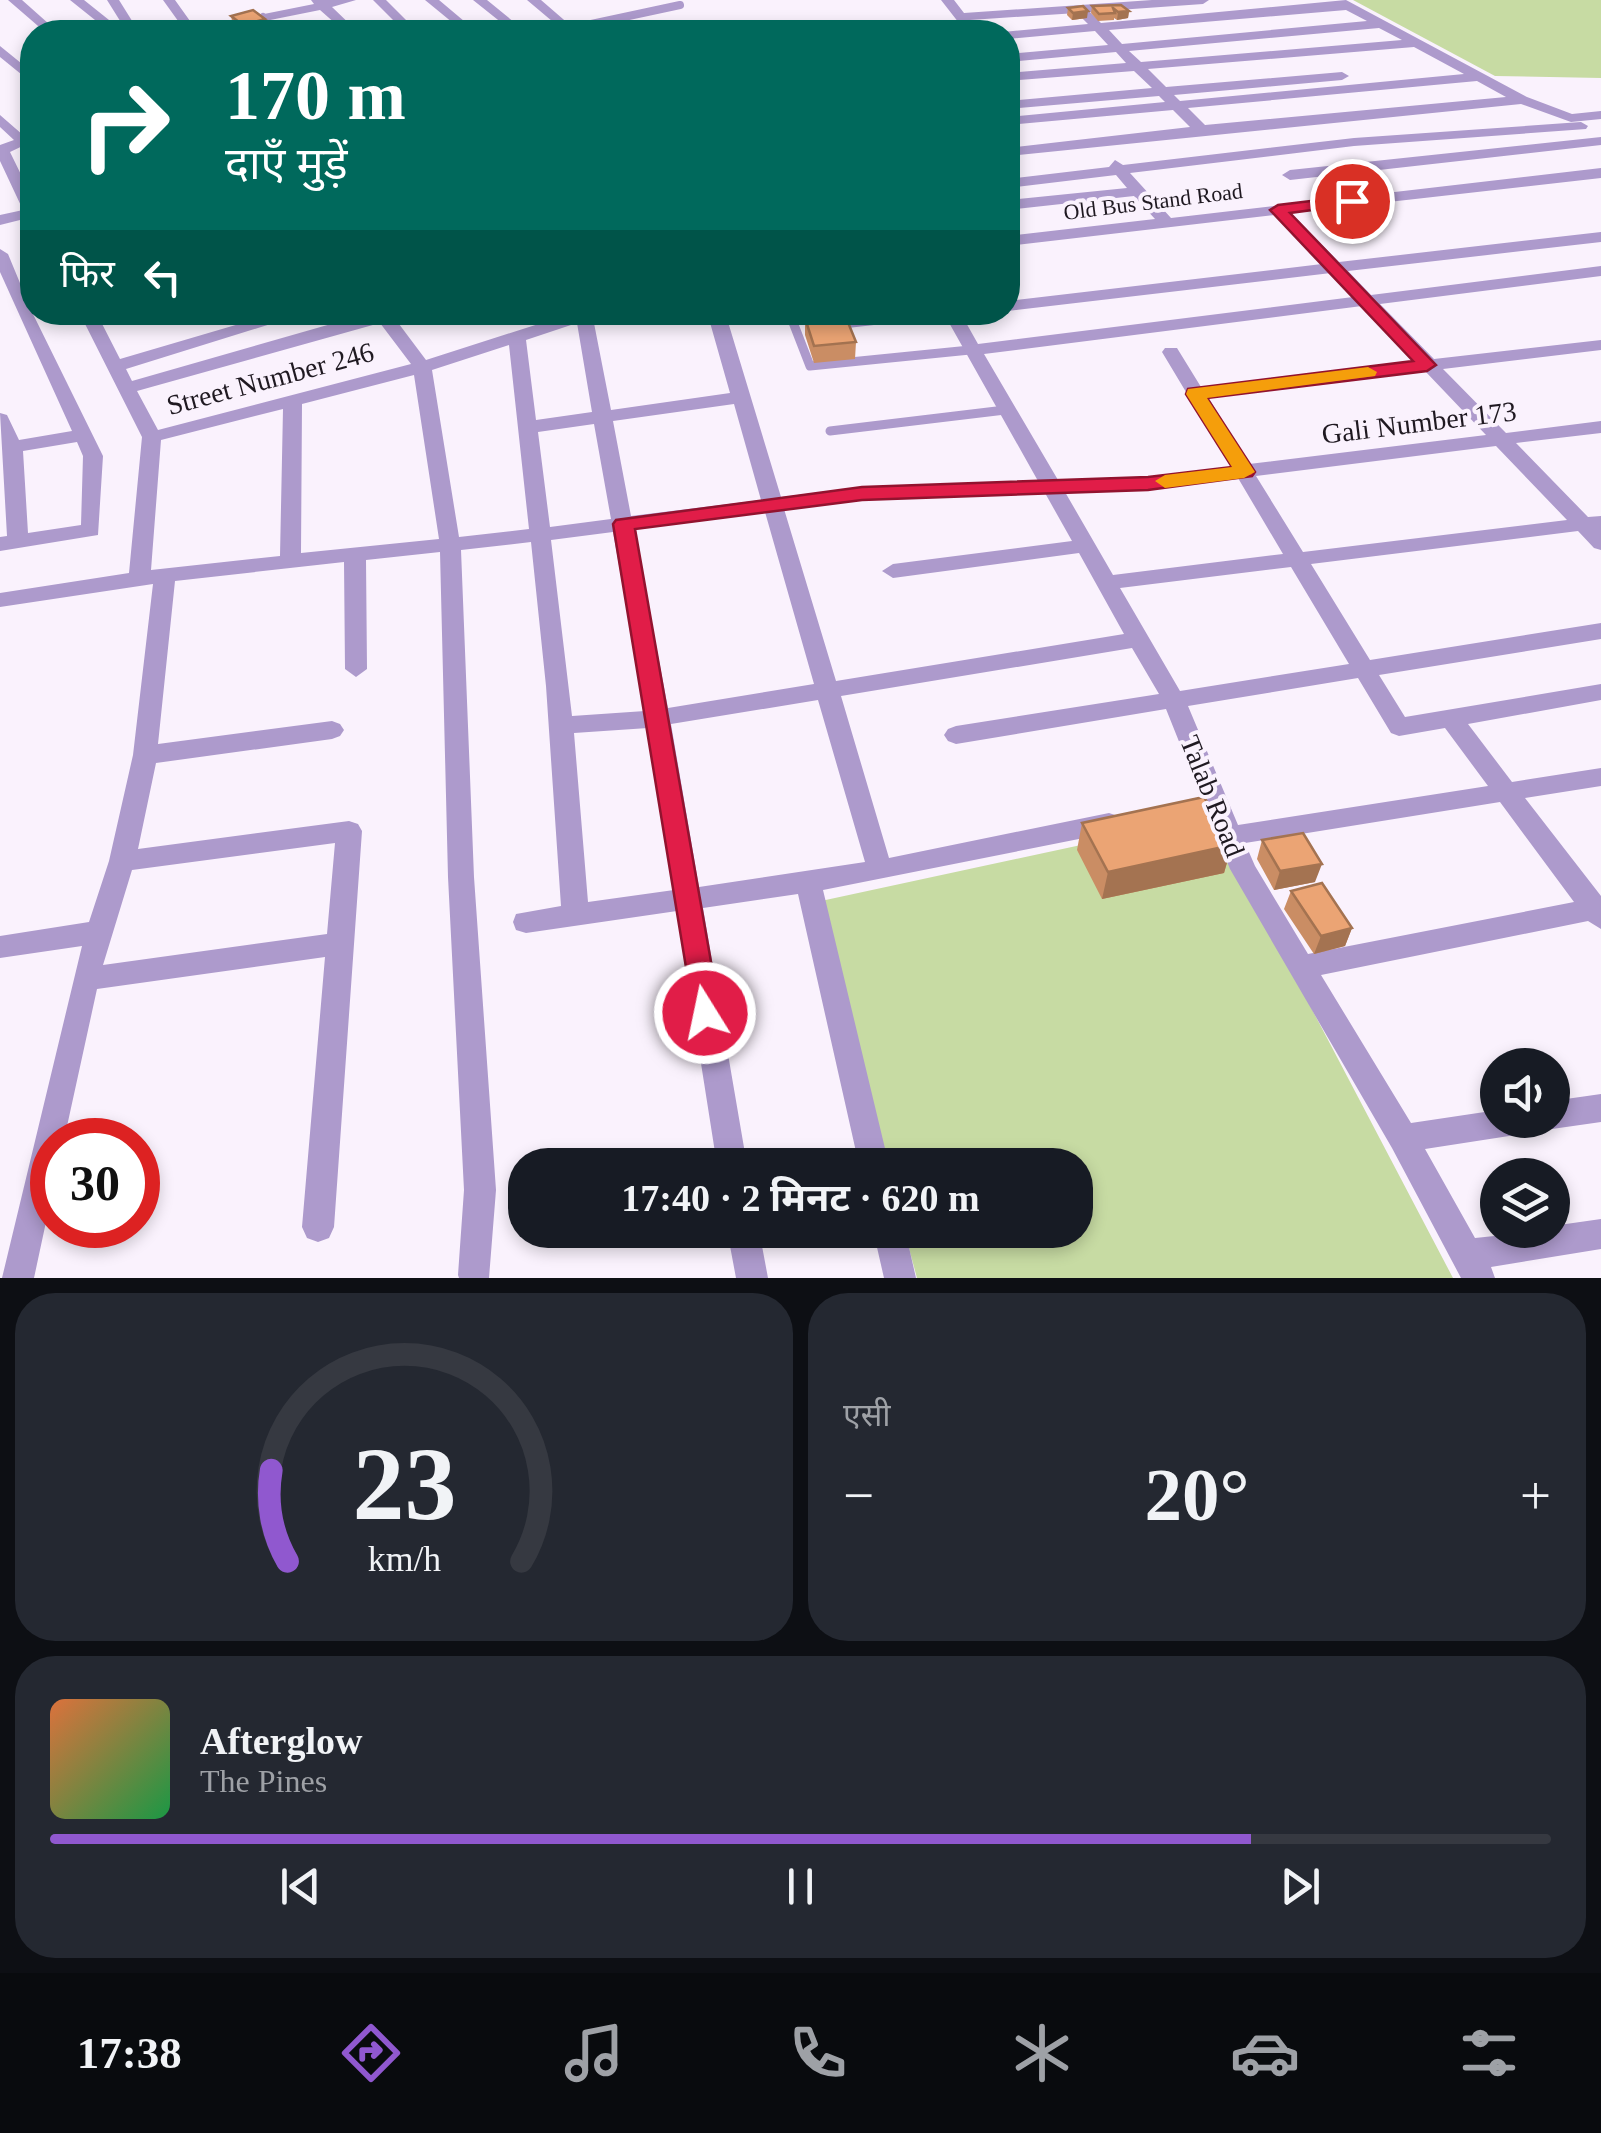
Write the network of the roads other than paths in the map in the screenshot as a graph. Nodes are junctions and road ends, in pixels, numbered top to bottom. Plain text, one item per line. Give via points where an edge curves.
1 (14, 0) edge
2 (76, 0) edge
3 (247, 0) edge
4 (350, 0) edge
5 (379, 0) edge
6 (431, 0) edge
7 (479, 0) edge
8 (534, 0) edge
9 (998, 0) edge
10 (1203, 0) edge
11 (320, 3) edge
12 (950, 3) edge
13 (1343, 3) edge
14 (680, 4) dead end
15 (1077, 4) edge
16 (963, 17) junction
17 (263, 18) junction
18 (38, 20) edge
19 (102, 20) edge
20 (253, 20) edge
21 (339, 20) edge
22 (400, 20) edge
23 (456, 20) edge
24 (505, 20) edge
25 (557, 20) edge
26 (615, 20) edge
27 (965, 20) edge
28 (1383, 24) junction
29 (1100, 28) junction
30 (1020, 34) edge
31 (1415, 44) junction
32 (1121, 48) junction
33 (0, 50) edge
34 (1020, 57) edge
35 (20, 66) edge
36 (1460, 67) junction
37 (1139, 68) junction
38 (1020, 74) edge
39 (1479, 77) junction
40 (1020, 83) edge
41 (1162, 90) junction
42 (1522, 100) junction
43 (1044, 101) junction
44 (1020, 103) edge
45 (1177, 106) junction
46 (1601, 114) edge
47 (1063, 116) junction
48 (0, 119) edge
49 (1020, 120) edge
50 (1576, 122) junction
51 (1201, 130) junction
52 (20, 135) edge
53 (1601, 140) edge
54 (1096, 142) junction
55 (1, 150) edge
56 (1020, 151) edge
57 (1230, 159) junction
58 (1120, 171) junction
59 (1601, 173) edge
60 (1290, 175) dead end
61 (1574, 176) junction
62 (1020, 182) edge
63 (20, 188) edge
64 (1138, 191) junction
65 (1601, 195) edge
66 (1020, 204) edge
67 (1278, 210) junction
68 (1166, 222) junction
69 (1601, 237) edge
70 (1020, 240) edge
71 (0, 254) edge
72 (1333, 269) junction
73 (1601, 271) edge
74 (20, 292) edge
75 (1362, 299) junction
76 (1020, 305) edge
77 (35, 325) edge
78 (94, 325) edge
79 (256, 325) edge
80 (344, 325) edge
81 (390, 325) edge
82 (556, 325) edge
83 (591, 325) edge
84 (720, 325) edge
85 (793, 325) edge
86 (831, 325) edge
87 (956, 325) edge
88 (795, 329) junction
89 (518, 337) junction
90 (1601, 345) edge
91 (970, 350) junction
92 (1171, 352) dead end
93 (1427, 365) junction
94 (115, 366) junction
95 (422, 367) junction
96 (126, 388) junction
97 (1195, 394) junction
98 (741, 397) junction
99 (293, 401) junction
100 (1004, 410) junction
101 (604, 417) junction
102 (0, 419) edge
103 (1601, 426) edge
104 (530, 427) junction
105 (830, 431) dead end
106 (84, 435) junction
107 (152, 437) junction
108 (1499, 440) junction
109 (7, 448) edge
110 (1244, 472) junction
111 (1050, 487) junction
112 (774, 505) junction
113 (1592, 523) edge
114 (624, 524) junction
115 (538, 535) junction
116 (9, 542) edge
117 (1601, 543) edge
118 (450, 544) junction
119 (1084, 546) junction
120 (355, 554) junction
121 (1298, 558) junction
122 (290, 562) junction
123 (894, 572) dead end
124 (152, 577) junction
125 (1105, 582) junction
126 (0, 600) edge
127 (1601, 631) edge
128 (1138, 640) junction
129 (1365, 666) junction
130 (356, 669) dead end
131 (829, 690) junction
132 (1601, 692) edge
133 (1175, 702) junction
134 (658, 718) junction
135 (1452, 719) junction
136 (559, 722) junction
137 (332, 730) dead end
138 (956, 735) dead end
139 (145, 755) junction
140 (1601, 777) edge
141 (1508, 792) junction
142 (1140, 817) edge
143 (1229, 836) junction
144 (122, 861) junction
145 (880, 870) junction
146 (808, 882) junction
147 (686, 902) junction
148 (1599, 911) edge
149 (575, 913) junction
150 (526, 922) dead end
151 (100, 932) junction
152 (340, 944) junction
153 (0, 946) edge
154 (1301, 967) junction
155 (85, 979) junction
156 (1601, 1108) edge
157 (1570, 1112) edge
158 (1480, 1126) edge
159 (1404, 1138) junction
160 (729, 1148) edge
161 (870, 1148) edge
162 (318, 1227) dead end
163 (1601, 1234) edge
164 (747, 1248) edge
165 (893, 1248) edge
166 (1472, 1266) edge
167 (474, 1276) dead end
168 (18, 1278) edge
169 (752, 1278) edge
170 (900, 1278) edge

1 - 18 street
2 - 19 street
3 - 17 street
4 - 11 street
5 - 22 street
6 - 23 street
7 - 24 street
8 - 25 street
9 - 12 street
10 - 15 street
11 - 17 street
11 - 21 street
12 - 16 street
13 - 28 street
13 - 29 street
14 - 26 lane
15 - 16 street
15 - 29 street
16 - 27 street
17 - 20 street
28 - 31 street
28 - 32 street
29 - 30 street
29 - 32 street
31 - 36 street
31 - 37 street
32 - 34 street
32 - 37 street
33 - 35 street
36 - 39 street
36 - 41 street
37 - 38 street
37 - 41 street
39 - 42 street
39 - 45 street
40 - 43 street
41 - 43 street
41 - 45 street
42 - 50 street
42 - 51 street
43 - 44 street
43 - 47 street
45 - 47 street
45 - 51 street
46 - 50 street
47 - 49 street
47 - 54 street
48 - 52 street
50 - 53 street
50 - 57 street
51 - 54 street
51 - 57 street
53 - 60 street
54 - 56 street
54 - 58 street
55 - 63 street
57 - 58 street
58 - 62 street
58 - 64 street
59 - 61 street, Old Bus Stand Road
61 - 65 street
61 - 67 street, Old Bus Stand Road
64 - 66 street
64 - 68 street
67 - 68 street, Old Bus Stand Road
67 - 72 street
68 - 70 street, Old Bus Stand Road
69 - 72 street
71 - 74 street
72 - 75 street
72 - 76 street
73 - 75 street
75 - 91 street
75 - 93 street
77 - 106 street
78 - 94 street, Street Number 246
79 - 94 street
80 - 96 street
81 - 95 street
82 - 89 street
83 - 101 street
84 - 98 street
85 - 88 lane
86 - 88 lane
87 - 91 street, Talab Road
88 - 91 lane via 810,366
89 - 95 street
89 - 104 street
90 - 93 street
91 - 100 street, Talab Road
92 - 97 street
93 - 97 street
93 - 108 street
94 - 96 street, Street Number 246
95 - 99 street, Street Number 246
95 - 118 street
96 - 107 street, Street Number 246
97 - 110 street
98 - 101 street
98 - 112 street
99 - 107 street, Street Number 246
99 - 122 street
100 - 105 lane
100 - 111 street, Talab Road
101 - 104 street
101 - 114 street
102 - 109 street
103 - 108 street, Gali Number 173
104 - 115 street
106 - 109 street
106 - 116 street via 93,456 90,530
107 - 124 street
108 - 110 street, Gali Number 173
108 - 113 street
109 - 116 street
110 - 111 street, Gali Number 173
110 - 121 street
111 - 112 street, Gali Number 173 via 862,494
111 - 119 street, Talab Road
112 - 114 street, Gali Number 173
112 - 131 street
113 - 117 street
113 - 121 street
114 - 115 street, Gali Number 173
114 - 134 street
115 - 118 street, Gali Number 173
115 - 136 street
118 - 120 street, Gali Number 173
118 - 167 street via 480,1190
119 - 123 street
119 - 125 street, Talab Road
120 - 122 street, Gali Number 173
120 - 130 street
121 - 125 street
121 - 129 street
122 - 124 street, Gali Number 173
124 - 126 street, Gali Number 173
124 - 139 street
125 - 128 street, Talab Road
127 - 129 street
128 - 131 street
128 - 133 street, Talab Road
129 - 133 street
129 - 135 street via 1400,726
131 - 134 street
131 - 145 street
132 - 135 street
133 - 138 street
133 - 143 street, Talab Road via 1206,803
134 - 136 street via 584,726
134 - 147 street
135 - 141 street
136 - 149 street
137 - 139 street
139 - 144 street
140 - 141 street
141 - 143 street
141 - 148 street
142 - 145 street
143 - 154 street, Talab Road
144 - 151 street
144 - 152 street via 349,831
145 - 146 street
146 - 147 street
146 - 161 street
147 - 149 street
147 - 160 street
148 - 154 street
149 - 150 street
151 - 153 street
151 - 155 street
152 - 155 street
152 - 162 street
154 - 159 street, Talab Road
155 - 168 street
156 - 157 street
158 - 159 street
159 - 166 street, Talab Road
163 - 166 street
164 - 169 street
165 - 170 street

